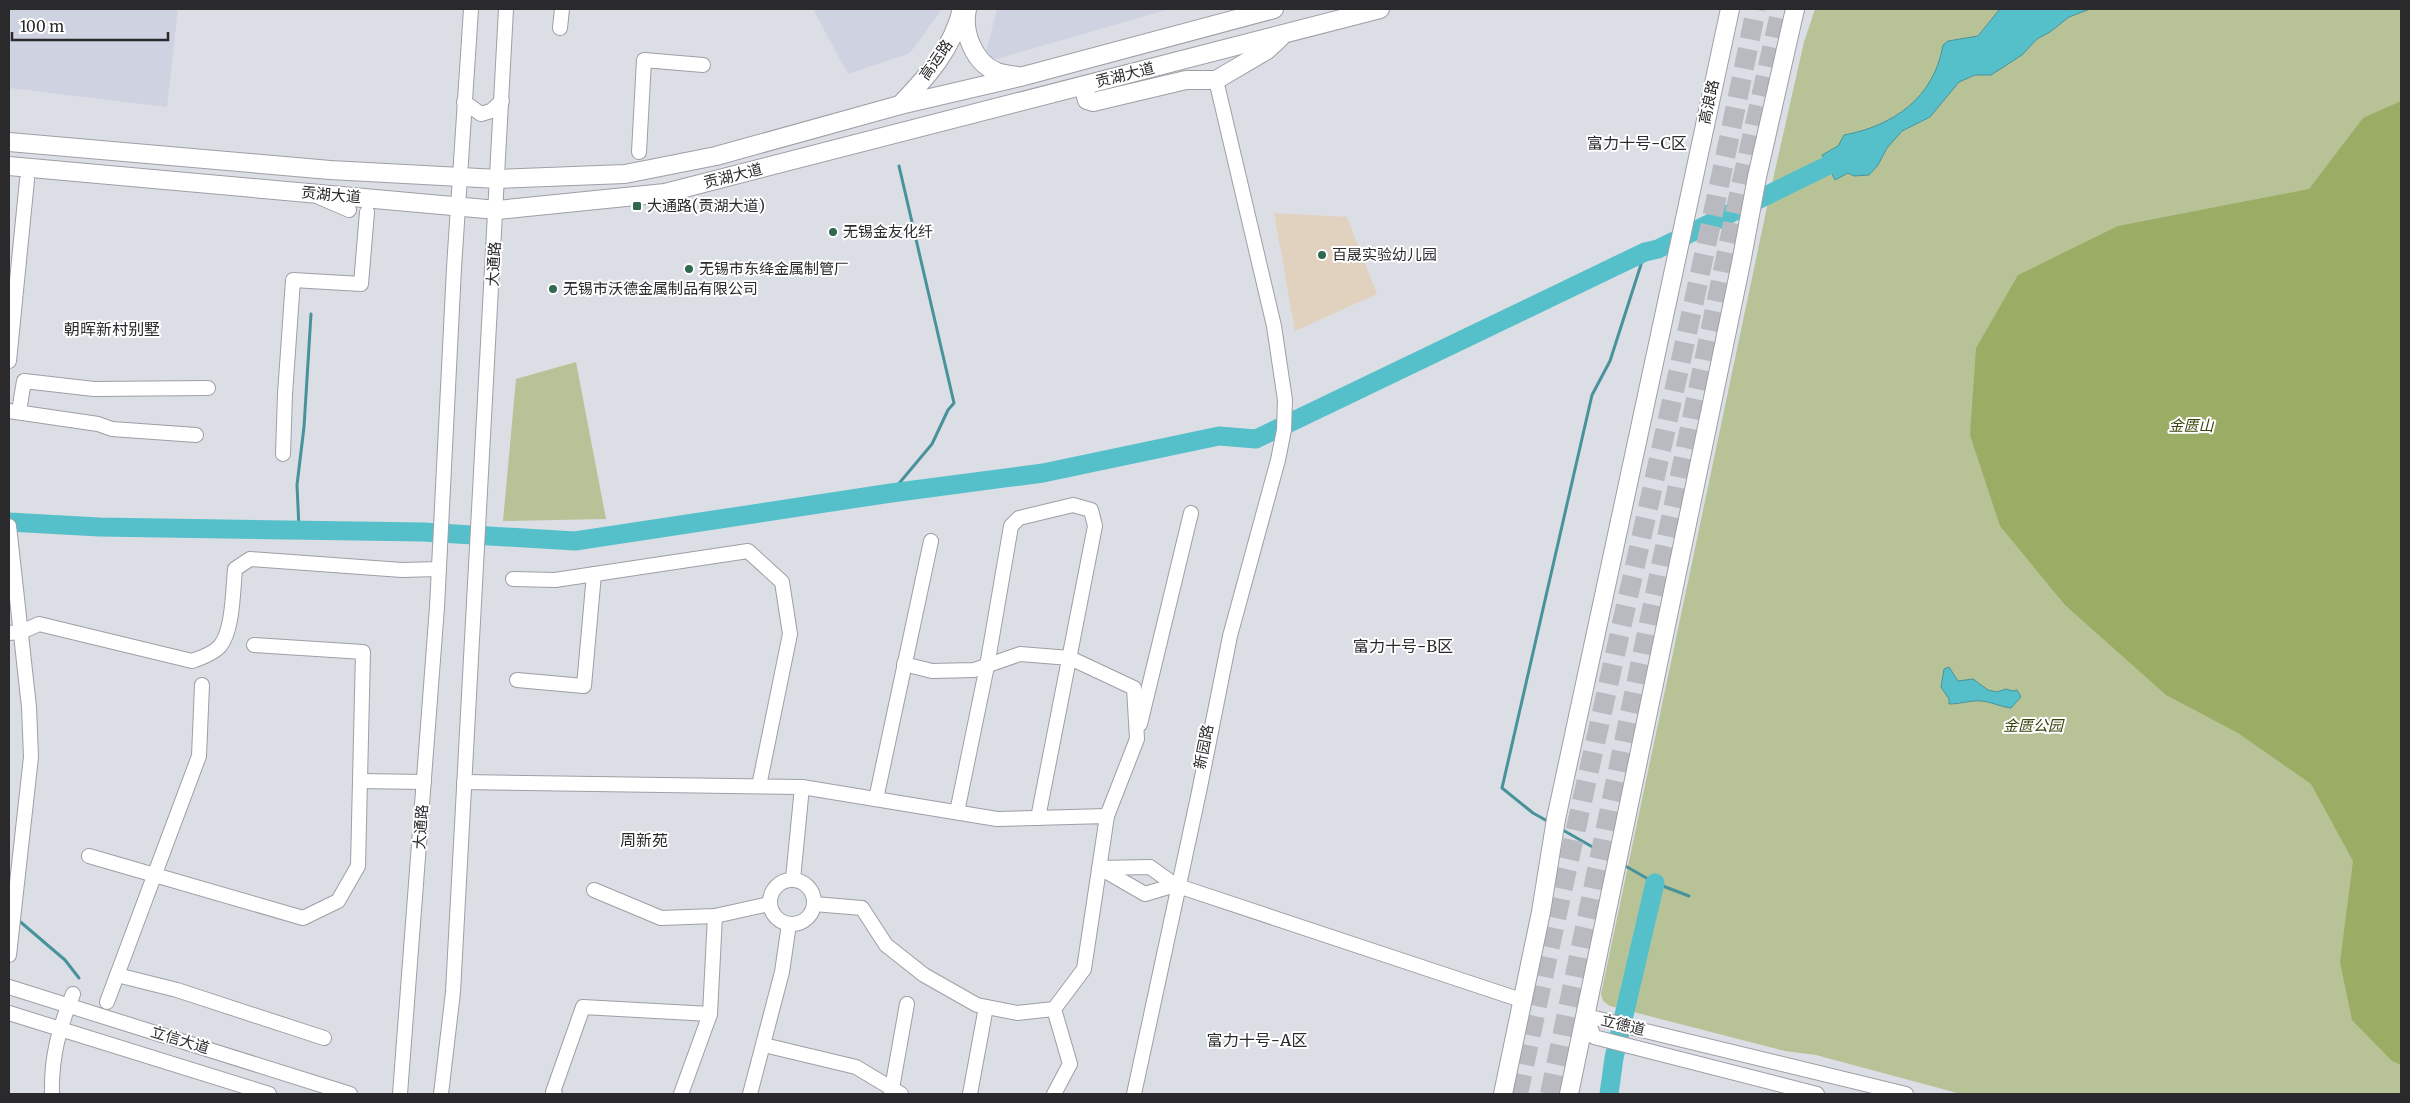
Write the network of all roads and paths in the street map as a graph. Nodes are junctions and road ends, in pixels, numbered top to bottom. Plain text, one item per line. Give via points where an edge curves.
1 (471, 9) edge
2 (506, 9) edge
3 (562, 9) edge
4 (962, 9) edge
5 (967, 9) edge
6 (1274, 9) edge
7 (1380, 9) edge
8 (1795, 9) edge
9 (1805, 9) edge
10 (1727, 14) edge
11 (560, 28) dead end
12 (1283, 34) junction
13 (703, 65) dead end
14 (1782, 66) junction
15 (1020, 77) junction
16 (1215, 80) junction
17 (1083, 86) junction
18 (502, 101) junction
19 (464, 102) junction
20 (900, 105) junction
21 (9, 142) edge
22 (639, 152) dead end
23 (9, 166) edge
24 (459, 177) junction
25 (498, 179) junction
26 (27, 180) dead end
27 (309, 193) junction
28 (457, 207) junction
29 (349, 210) dead end
30 (496, 210) junction
31 (368, 212) dead end
32 (9, 361) edge
33 (208, 388) dead end
34 (14, 411) edge
35 (196, 435) dead end
36 (283, 454) dead end
37 (1192, 513) dead end
38 (9, 526) edge
39 (931, 541) dead end
40 (439, 565) junction
41 (594, 574) junction
42 (513, 579) dead end
43 (15, 633) edge
44 (254, 645) dead end
45 (1070, 658) junction
46 (904, 664) junction
47 (987, 666) junction
48 (517, 680) dead end
49 (202, 685) dead end
50 (1137, 739) junction
51 (360, 781) junction
52 (424, 782) junction
53 (464, 782) junction
54 (759, 786) junction
55 (802, 786) junction
56 (876, 799) junction
57 (957, 812) junction
58 (1107, 816) junction
59 (1038, 818) junction
60 (89, 856) dead end
61 (1099, 868) junction
62 (154, 876) junction
63 (793, 879) junction
64 (1177, 885) junction
65 (594, 890) dead end
66 (770, 904) junction
67 (814, 904) junction
68 (715, 916) junction
69 (789, 924) junction
70 (9, 955) edge
71 (117, 975) junction
72 (9, 987) edge
73 (70, 1000) junction
74 (1521, 1000) junction
75 (107, 1002) dead end
76 (907, 1004) dead end
77 (986, 1007) junction
78 (1054, 1009) junction
79 (9, 1013) edge
80 (710, 1014) junction
81 (1586, 1016) junction
82 (60, 1028) junction
83 (324, 1038) dead end
84 (764, 1045) junction
85 (1070, 1064) junction
86 (895, 1092) edge
87 (52, 1094) edge
88 (269, 1094) edge
89 (350, 1094) edge
90 (400, 1094) edge
91 (441, 1094) edge
92 (555, 1094) edge
93 (681, 1094) edge
94 (750, 1094) edge
95 (970, 1094) edge
96 (1054, 1094) edge
97 (1063, 1094) edge
98 (1129, 1094) edge
99 (1134, 1094) edge
100 (1503, 1094) edge
101 (1569, 1094) edge
102 (1818, 1094) edge
103 (1906, 1094) edge

1 - 19 street
2 - 18 street, 大通路
3 - 11 street
4 - 20 main road, 高运路 via 951,41 939,61
5 - 15 main road, 高运路 via 965,18 970,45 982,63 998,72
6 - 15 main road, 贡湖大道
7 - 12 main road, 贡湖大道
8 - 14 main road
9 - 14 main road
10 - 74 main road, 高浪路 via 1555,825
12 - 16 main road via 1267,50
12 - 17 main road, 贡湖大道
13 - 22 street via 644,60
14 - 81 main road
15 - 20 main road, 贡湖大道
16 - 17 main road via 1186,80 1093,102 1087,100
16 - 64 street, 新园路 via 1283,400 1276,459 1226,635
17 - 30 main road, 贡湖大道 via 665,193
18 - 19 street via 491,111 481,114
18 - 25 street, 大通路
19 - 24 street
20 - 25 main road, 贡湖大道 via 716,156 625,174
21 - 24 main road, 贡湖大道 via 330,170
23 - 27 main road, 贡湖大道
24 - 25 main road, 贡湖大道
24 - 28 street
25 - 30 street, 大通路
26 - 32 street
27 - 28 main road, 贡湖大道
27 - 29 street
28 - 30 main road, 贡湖大道
28 - 40 street, 大通路
30 - 53 street, 大通路
31 - 36 street via 361,284 293,280
33 - 34 street via 94,388 24,380
34 - 35 street via 98,424 112,430
37 - 50 street
38 - 43 street via 14,567
39 - 46 street
40 - 43 street via 402,570 250,559 235,569 228,630 220,646 192,661 39,624
40 - 52 street, 大通路
41 - 42 street via 555,580
41 - 48 street via 584,686
41 - 54 street via 748,551 782,582 790,634
43 - 70 street via 30,707 31,757
44 - 51 street via 363,652
45 - 47 street via 1020,654
45 - 47 street via 1095,526 1091,510 1073,505 1019,518 1011,526
45 - 50 street via 1134,688
45 - 59 street
46 - 47 street via 932,671 974,670
46 - 56 street
47 - 57 street
49 - 62 street via 199,756
50 - 58 street
51 - 52 street
51 - 62 street via 358,866 338,901 304,918
52 - 90 street, 大通路
53 - 54 street
53 - 91 street via 453,992
54 - 55 street
55 - 56 street
55 - 63 street
56 - 57 street
57 - 59 street via 996,819
58 - 59 street
58 - 61 street
60 - 62 street
61 - 64 street via 1150,866
61 - 64 street via 1145,894
61 - 78 street via 1084,969
62 - 71 street
63 - 66 street via 778,884 770,896
63 - 67 street via 807,885
64 - 74 street
64 - 98 street, 新园路
64 - 99 street, 新园路
65 - 68 street via 661,918
66 - 68 street
66 - 69 street via 776,918
67 - 69 street via 803,921
67 - 77 street via 862,908 886,944 924,975 977,1006
68 - 80 street
69 - 84 street via 782,972
71 - 75 street
71 - 83 street via 177,990
72 - 73 street, 立信大道
73 - 82 street
73 - 89 street, 立信大道
74 - 100 main road, 高浪路
76 - 86 street
77 - 78 street via 1017,1013
77 - 95 street
78 - 85 street
79 - 82 street, 立信大道
80 - 92 street via 582,1007 553,1092
80 - 93 street
81 - 101 main road
81 - 102 street, 立德道 via 1594,1037
81 - 103 street, 立德道
82 - 87 street via 51,1068
82 - 88 street, 立信大道
84 - 86 street via 856,1067
84 - 94 street
85 - 96 street
85 - 97 street

